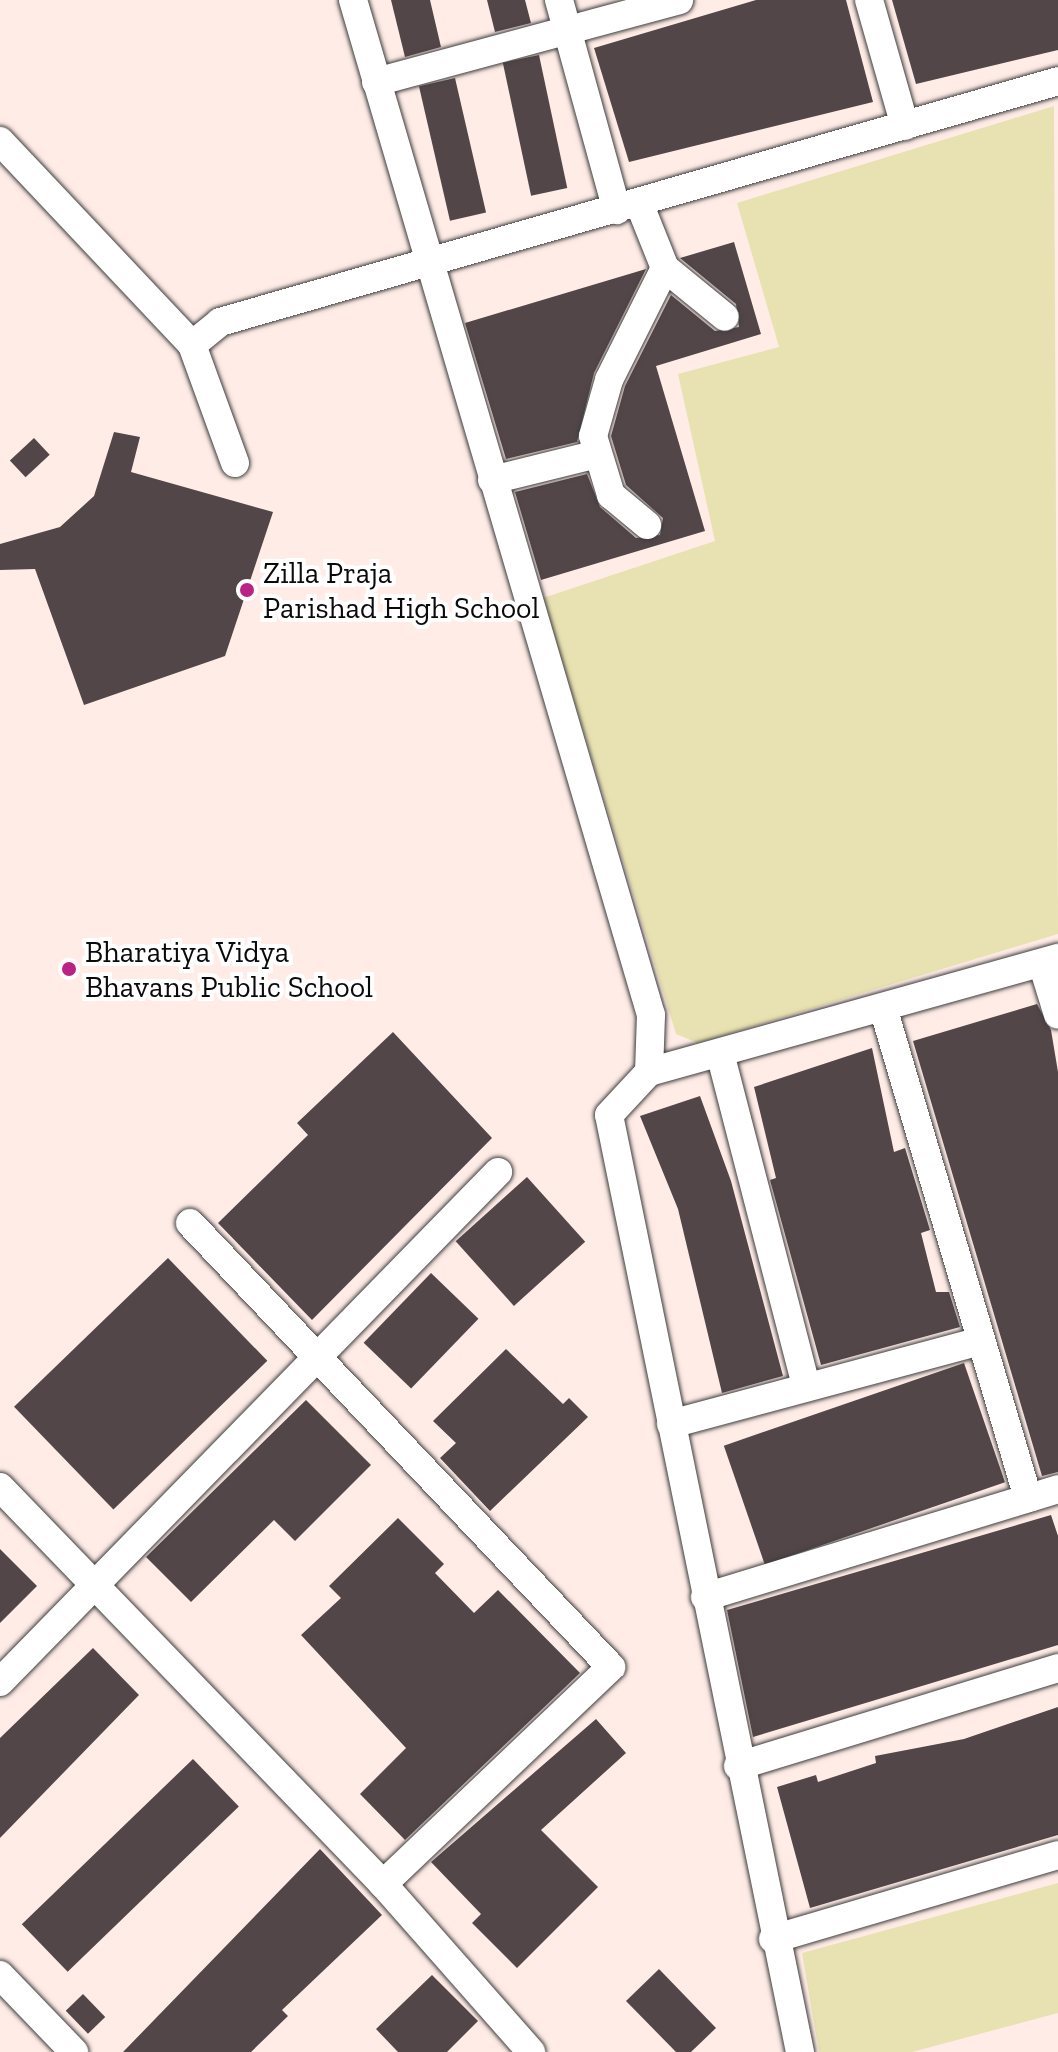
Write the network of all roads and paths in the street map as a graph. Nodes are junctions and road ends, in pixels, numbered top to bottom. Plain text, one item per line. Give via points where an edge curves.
1 (353, 0) edge
2 (559, 0) edge
3 (679, 0) edge
4 (869, 0) edge
5 (568, 31) junction
6 (1058, 81) edge
7 (376, 82) junction
8 (905, 126) junction
9 (0, 141) edge
10 (628, 207) junction
11 (430, 263) junction
12 (665, 268) junction
13 (725, 317) dead end
14 (192, 345) junction
15 (594, 455) junction
16 (235, 463) dead end
17 (492, 480) junction
18 (647, 525) dead end
19 (1050, 960) edge
20 (884, 1011) junction
21 (1058, 1015) edge
22 (720, 1053) junction
23 (649, 1072) junction
24 (498, 1172) dead end
25 (190, 1223) dead end
26 (980, 1341) junction
27 (316, 1356) junction
28 (806, 1386) junction
29 (671, 1424) junction
30 (0, 1487) edge
31 (1058, 1489) edge
32 (1028, 1498) junction
33 (94, 1590) junction
34 (705, 1597) junction
35 (1058, 1668) edge
36 (0, 1682) edge
37 (738, 1766) junction
38 (1058, 1855) edge
39 (383, 1884) junction
40 (773, 1939) junction
41 (0, 1975) edge
42 (74, 2052) edge
43 (531, 2052) edge
44 (800, 2052) edge

1 - 7 street
2 - 5 street
3 - 5 street
4 - 8 street
5 - 7 street
5 - 10 street
6 - 8 street
7 - 11 street
8 - 10 street
9 - 14 street
10 - 11 street
10 - 12 street
11 - 14 street via 220,322
11 - 17 street
12 - 13 street
12 - 15 street via 609,380
14 - 16 street
15 - 17 street
15 - 18 street via 611,495
17 - 23 street via 651,1015
19 - 20 street
19 - 21 street
20 - 22 street
20 - 26 street
22 - 23 street
22 - 28 street
23 - 29 street via 609,1115
24 - 27 street
25 - 27 street
26 - 28 street
26 - 32 street
27 - 33 street
27 - 39 street via 611,1667
28 - 29 street
29 - 34 street
30 - 33 street
31 - 32 street
32 - 34 street
33 - 36 street
33 - 39 street
34 - 37 street
35 - 37 street
37 - 40 street
38 - 40 street
39 - 43 street
40 - 44 street
41 - 42 street

